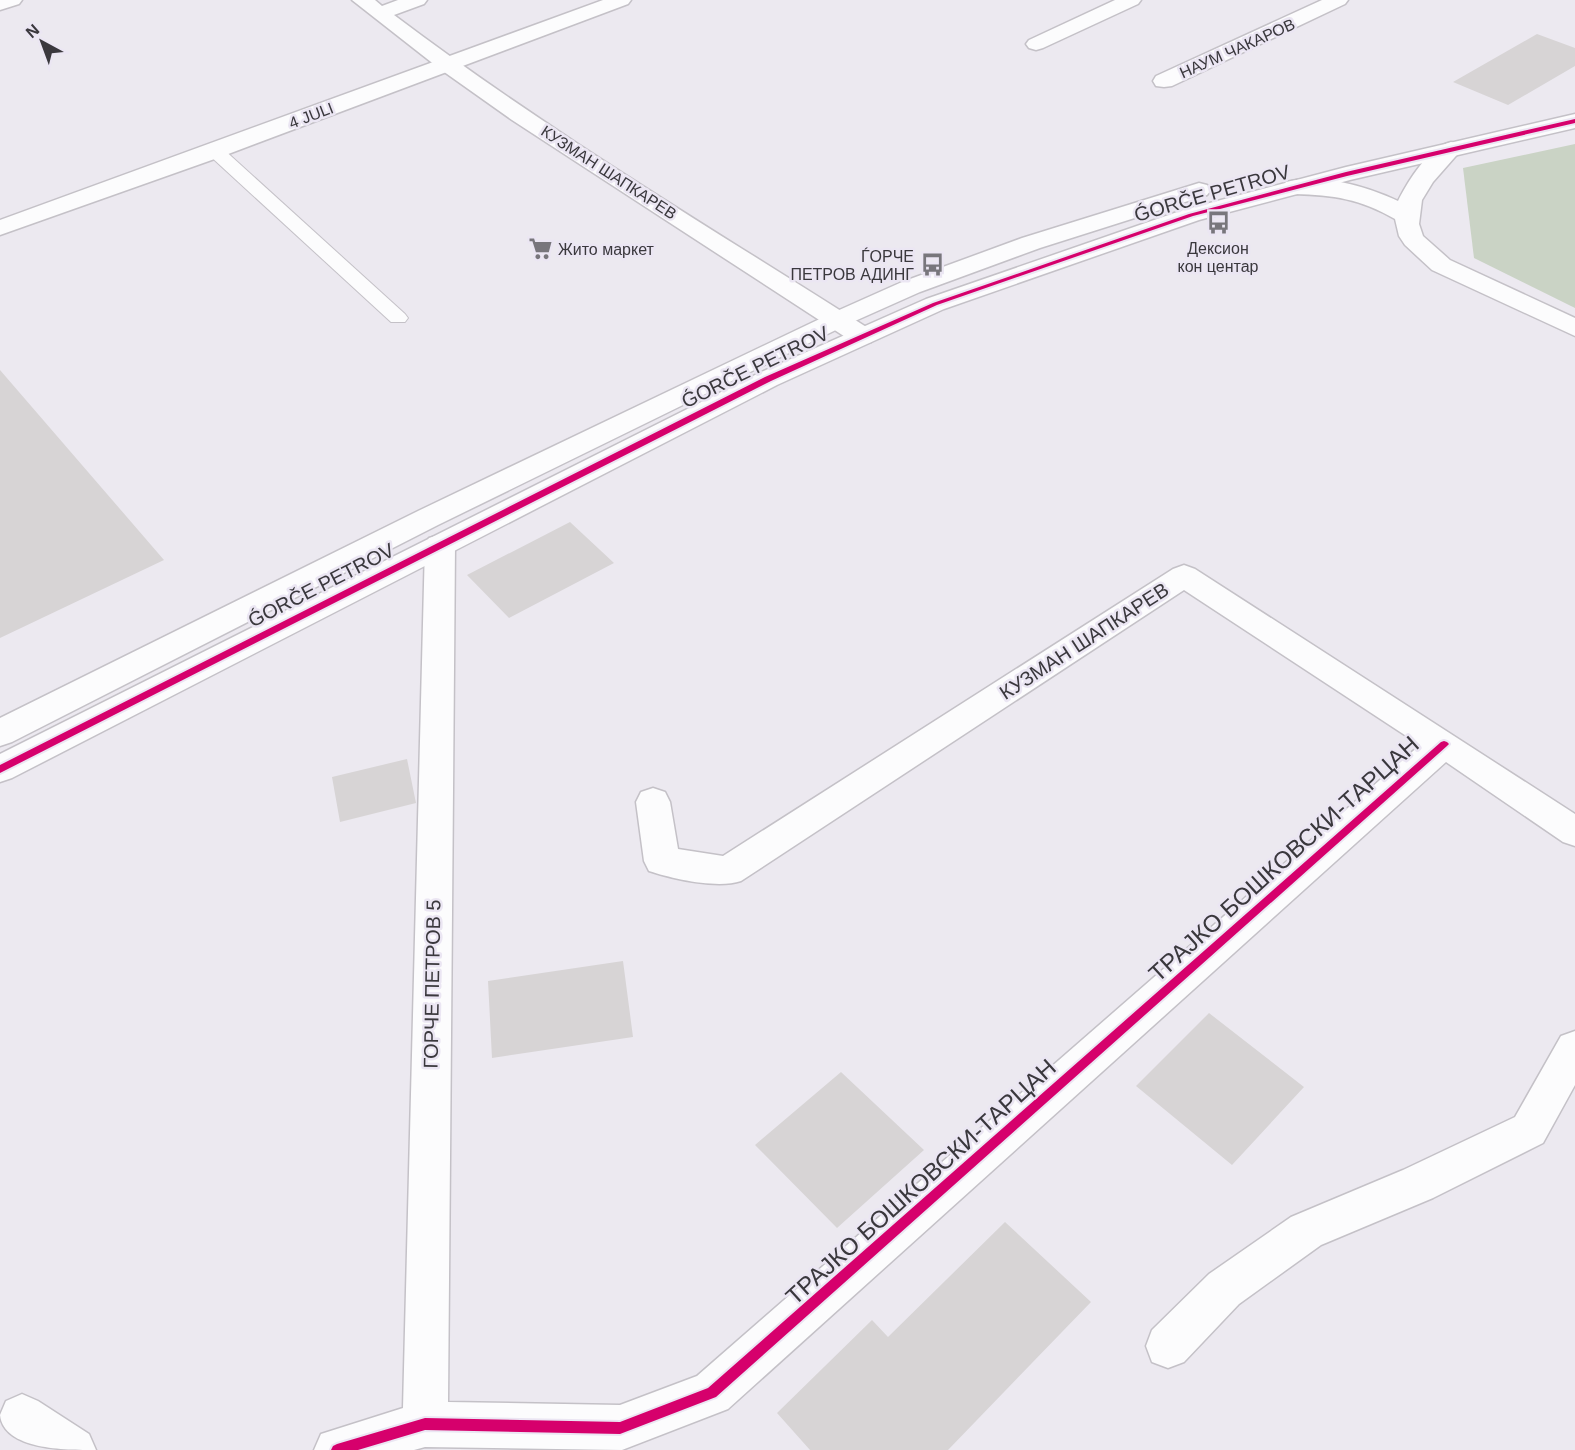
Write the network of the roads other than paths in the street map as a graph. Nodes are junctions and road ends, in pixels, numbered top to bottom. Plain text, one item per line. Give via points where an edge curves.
1 (12, 0) edge
2 (362, 0) edge
3 (417, 0) edge
4 (621, 0) edge
5 (1131, 0) edge
6 (1338, 0) edge
7 (0, 4) edge
8 (1288, 5) dead end
9 (381, 13) junction
10 (1310, 14) junction
11 (1036, 44) dead end
12 (447, 65) junction
13 (1164, 81) dead end
14 (1575, 102) edge
15 (1575, 121) edge
16 (1451, 149) junction
17 (216, 151) junction
18 (1339, 154) dead end
19 (1291, 173) junction
20 (1218, 185) dead end
21 (1406, 215) junction
22 (0, 228) edge
23 (398, 318) dead end
24 (837, 320) junction
25 (1575, 328) edge
26 (862, 336) junction
27 (440, 545) junction
28 (0, 733) edge
29 (1444, 744) junction
30 (0, 769) edge
31 (653, 802) dead end
32 (1575, 832) edge
33 (1575, 1048) edge
34 (1168, 1346) dead end
35 (22, 1417) dead end
36 (424, 1424) junction
37 (73, 1450) edge
38 (337, 1450) edge

1 - 7 street
2 - 9 street, КУЗМАН ШАПКАРЕВ
3 - 9 street
4 - 12 street, 4 JULI
5 - 11 street
6 - 10 street, НАУМ ЧАКАРОВ
8 - 10 street, НАУМ ЧАКАРОВ
9 - 12 street, КУЗМАН ШАПКАРЕВ
10 - 13 street, НАУМ ЧАКАРОВ
12 - 17 street, 4 JULI
12 - 24 street, КУЗМАН ШАПКАРЕВ
14 - 18 street
15 - 16 street, ǴORČE PETROV
16 - 19 street, ǴORČE PETROV
16 - 21 street via 1431,168
17 - 22 street, 4 JULI
17 - 23 lane
19 - 21 street via 1326,188 1361,193
19 - 26 street, ǴORČE PETROV via 1191,215 935,304
20 - 24 street, ǴORČE PETROV via 1031,243 911,286
21 - 25 street via 1411,235 1441,265
24 - 26 street, КУЗМАН ШАПКАРЕВ
24 - 28 street, ǴORČE PETROV via 428,518
26 - 27 street, ǴORČE PETROV via 768,379
27 - 30 street, ǴORČE PETROV
27 - 36 street, ГОРЧЕ ПЕТРОВ 5
29 - 31 street, КУЗМАН ШАПКАРЕВ via 1184,576 728,872 662,861
29 - 32 street, КУЗМАН ШАПКАРЕВ
29 - 36 street, ТРАЈКО БОШКОВСКИ-ТАРЦАН via 712,1393 620,1428
33 - 34 street via 1529,1130 1418,1184 1306,1231 1224,1289
35 - 37 street
36 - 38 street, ТРАЈКО БОШКОВСКИ-ТАРЦАН

